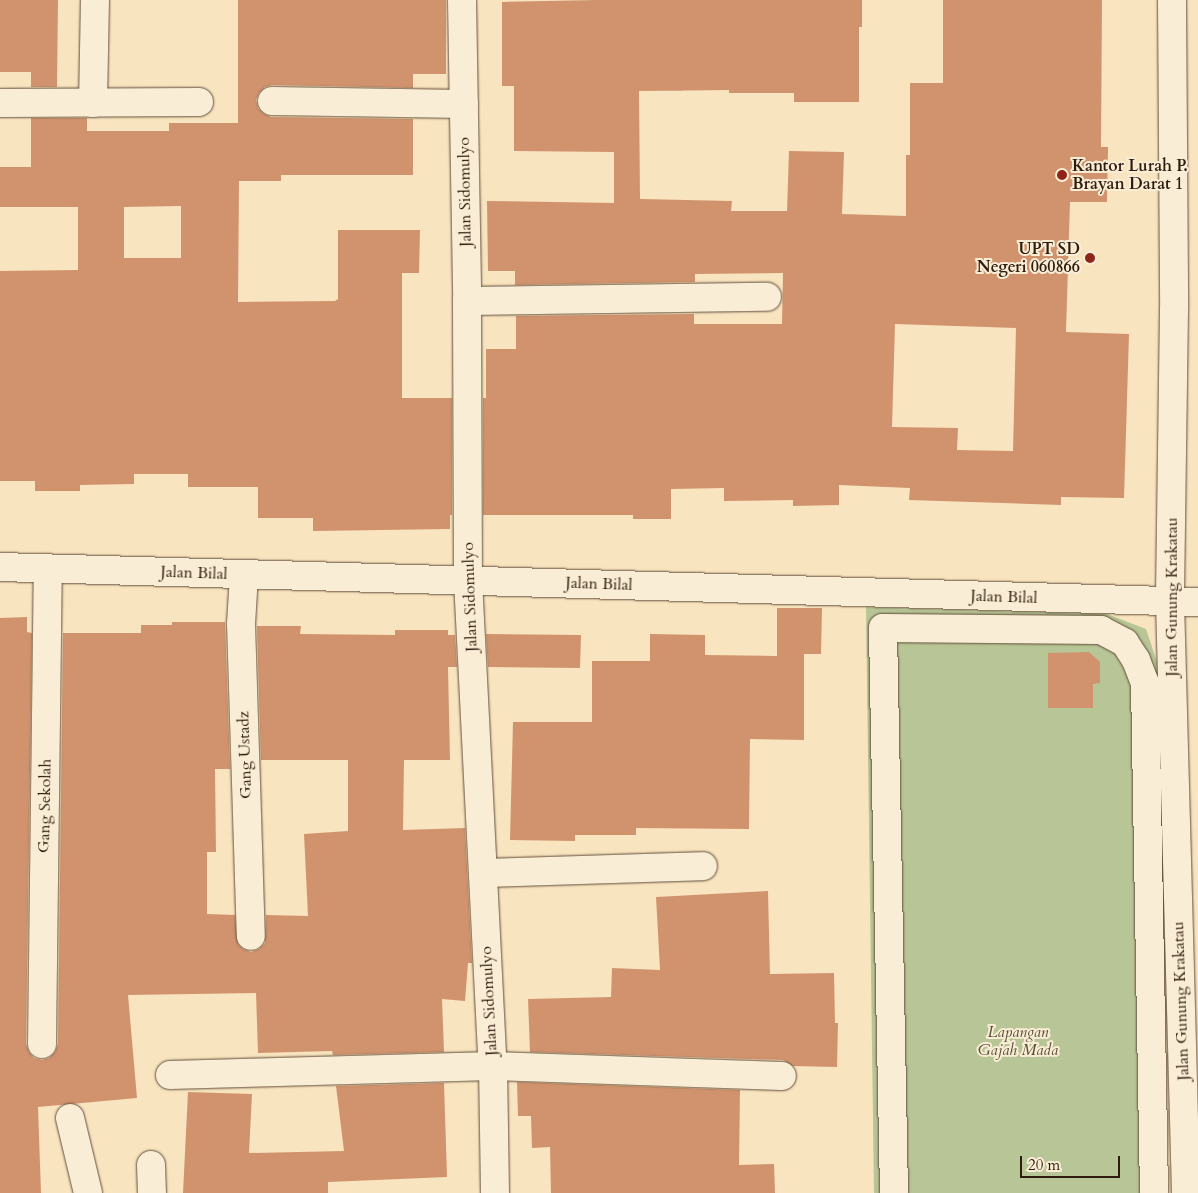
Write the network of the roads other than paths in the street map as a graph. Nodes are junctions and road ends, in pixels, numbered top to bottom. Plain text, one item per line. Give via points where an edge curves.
1 (95, 0) edge
2 (462, 0) edge
3 (1172, 0) edge
4 (272, 101) dead end
5 (199, 102) dead end
6 (0, 103) edge
7 (93, 103) junction
8 (464, 104) junction
9 (767, 297) dead end
10 (467, 301) junction
11 (0, 567) edge
12 (48, 568) junction
13 (244, 574) junction
14 (468, 580) junction
15 (884, 593) junction
16 (1170, 602) junction
17 (1198, 602) edge
18 (883, 628) junction
19 (703, 866) dead end
20 (483, 873) junction
21 (251, 936) dead end
22 (42, 1044) dead end
23 (493, 1066) junction
24 (170, 1075) dead end
25 (782, 1076) dead end
26 (70, 1118) dead end
27 (151, 1165) dead end
28 (88, 1193) edge
29 (152, 1193) edge
30 (495, 1193) edge
31 (894, 1193) edge
32 (1154, 1193) edge
33 (1186, 1193) edge

1 - 7 street
2 - 8 street, Jalan Sidomulyo
3 - 16 street, Jalan Gunung Krakatau via 1174,308
4 - 8 street
5 - 7 street
6 - 7 street
8 - 10 street, Jalan Sidomulyo
9 - 10 street
10 - 14 street, Jalan Sidomulyo
11 - 12 street, Jalan Bilal
12 - 13 street, Jalan Bilal
12 - 22 street, Gang Sekolah
13 - 14 street, Jalan Bilal
13 - 21 street, Gang Ustadz via 241,624
14 - 15 street, Jalan Bilal
14 - 20 street, Jalan Sidomulyo
15 - 16 street, Jalan Bilal
15 - 18 street
16 - 17 street, Jalan Bilal
16 - 33 street, Jalan Gunung Krakatau
18 - 31 street
18 - 32 street via 1101,630 1125,643 1136,660 1145,683
19 - 20 street
20 - 23 street, Jalan Sidomulyo
23 - 24 street
23 - 25 street
23 - 30 street, Jalan Sidomulyo
26 - 28 street
27 - 29 street

